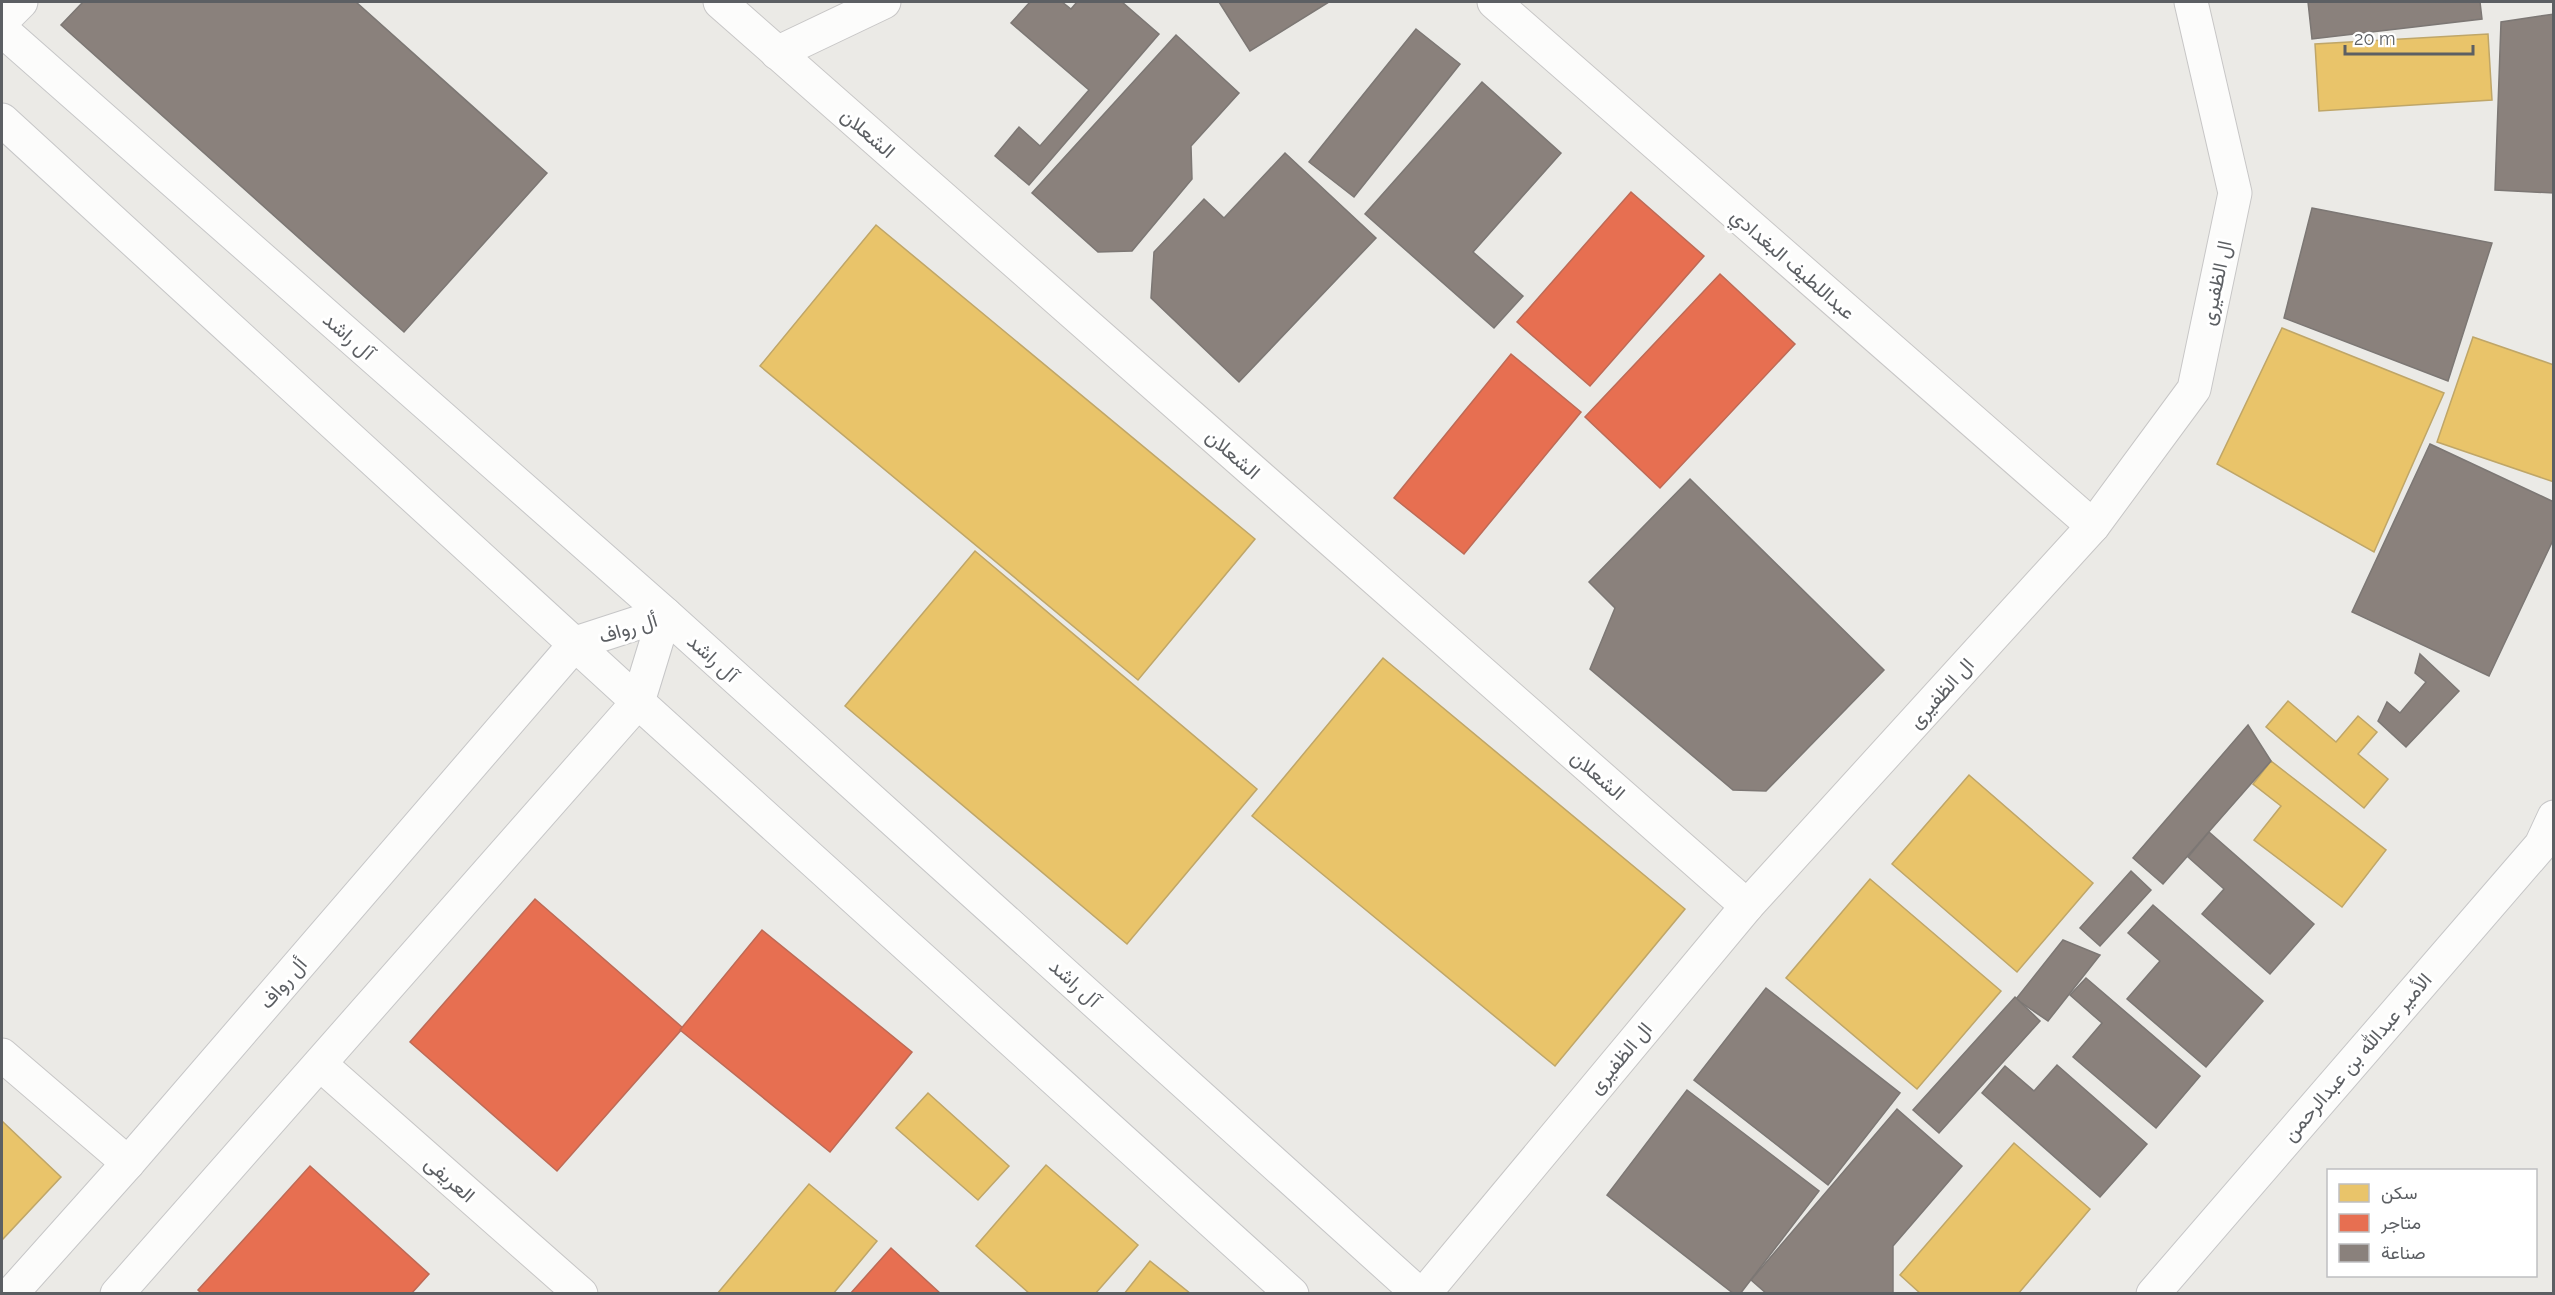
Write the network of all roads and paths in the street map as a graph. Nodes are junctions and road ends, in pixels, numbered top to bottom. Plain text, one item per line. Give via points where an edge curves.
1 (21, 2) edge
2 (720, 2) edge
3 (884, 2) edge
4 (1494, 2) edge
5 (2191, 2) edge
6 (2, 21) edge
7 (2, 30) edge
8 (777, 53) junction
9 (2, 120) edge
10 (2093, 526) junction
11 (665, 614) junction
12 (576, 643) junction
13 (638, 702) junction
14 (2553, 817) edge
15 (1747, 906) junction
16 (2, 1055) edge
17 (320, 1064) junction
18 (128, 1164) junction
19 (11, 1293) edge
20 (117, 1293) edge
21 (580, 1293) edge
22 (1292, 1293) edge
23 (1421, 1293) edge
24 (2153, 1293) edge

1 - 6 street
2 - 8 street, الشعلان
3 - 8 street
4 - 10 street, عبداللطيف البغدادي
5 - 10 street, ال الظفيرى via 2235,193 2194,389
7 - 11 street, آل راشد
8 - 15 street, الشعلان
9 - 12 street
10 - 15 street, ال الظفيرى
11 - 12 street, أل رواف
11 - 13 street, أل رواف
11 - 23 street, آل راشد
12 - 13 street
12 - 18 street, أل رواف
13 - 17 street, أل رواف
13 - 22 street
14 - 24 street, الأمير عبدالله بن عبدالرحمن via 2541,845
15 - 23 street, ال الظفيرى
16 - 18 street
17 - 20 street, أل رواف
17 - 21 street, العريفى
18 - 19 street, أل رواف

